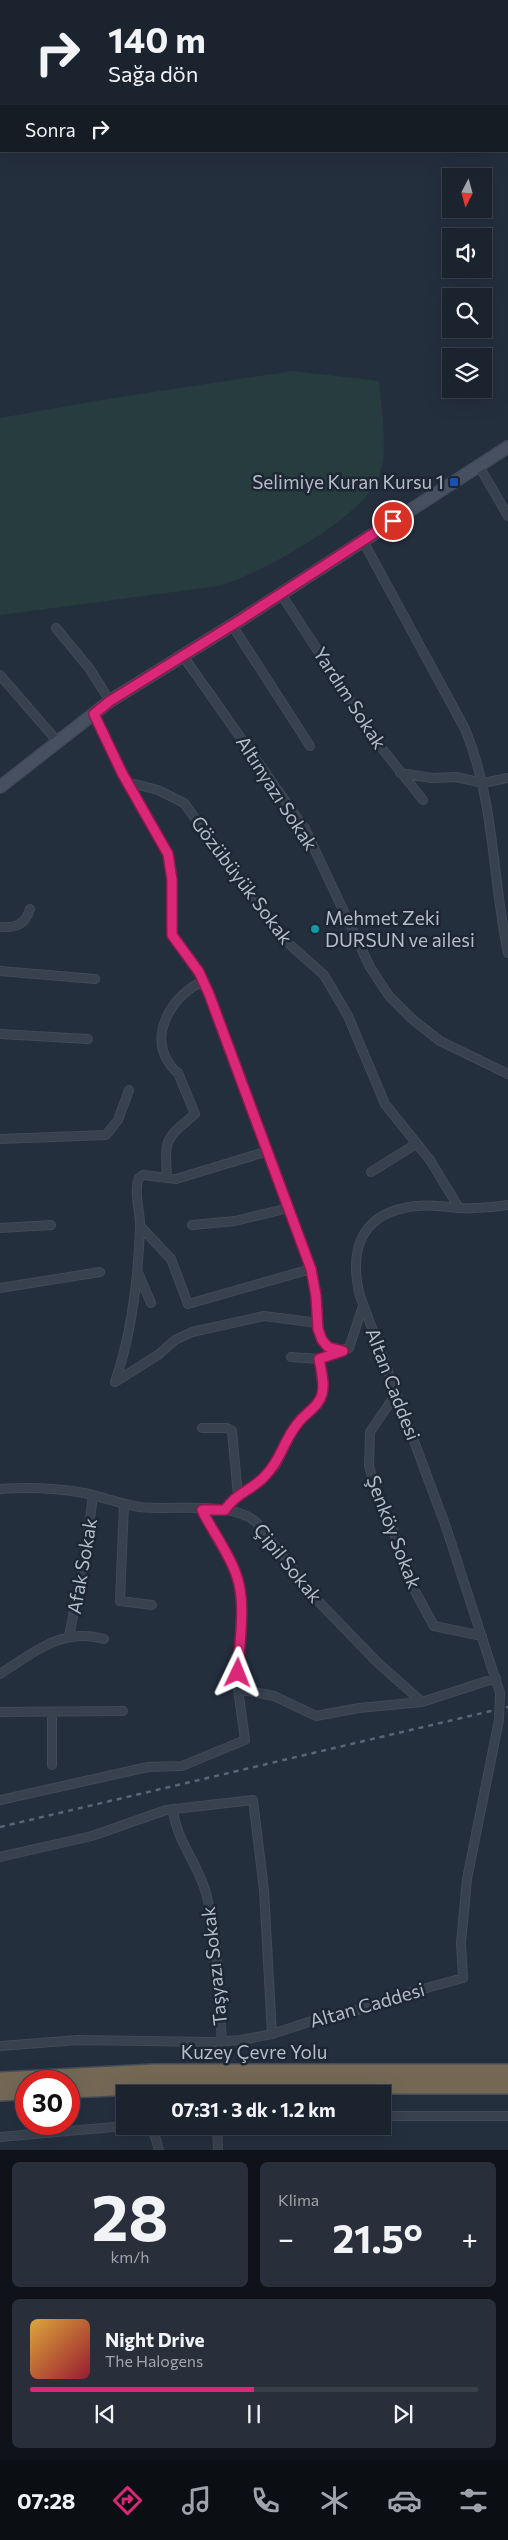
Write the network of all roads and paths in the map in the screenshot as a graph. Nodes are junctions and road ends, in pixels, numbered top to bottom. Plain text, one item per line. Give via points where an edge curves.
1 (508, 447) edge
2 (479, 466) junction
3 (508, 516) edge
4 (363, 541) junction
5 (282, 594) junction
6 (232, 625) junction
7 (56, 628) dead end
8 (183, 656) junction
9 (0, 675) edge
10 (110, 701) junction
11 (94, 714) junction
12 (58, 742) junction
13 (310, 746) dead end
14 (400, 773) junction
15 (508, 778) edge
16 (127, 782) junction
17 (483, 783) junction
18 (0, 787) edge
19 (422, 800) dead end
20 (30, 909) dead end
21 (0, 927) edge
22 (508, 953) edge
23 (0, 971) edge
24 (95, 979) dead end
25 (204, 981) junction
26 (0, 1034) edge
27 (88, 1039) dead end
28 (508, 1074) edge
29 (129, 1090) dead end
30 (0, 1139) edge
31 (416, 1144) junction
32 (268, 1152) junction
33 (371, 1172) dead end
34 (167, 1178) junction
35 (508, 1205) edge
36 (289, 1208) junction
37 (459, 1208) junction
38 (51, 1225) dead end
39 (192, 1225) dead end
40 (140, 1226) junction
41 (0, 1228) edge
42 (311, 1269) junction
43 (100, 1272) dead end
44 (138, 1273) junction
45 (0, 1288) edge
46 (151, 1304) dead end
47 (363, 1306) junction
48 (318, 1323) junction
49 (343, 1351) junction
50 (291, 1357) dead end
51 (319, 1359) junction
52 (396, 1394) junction
53 (202, 1428) dead end
54 (0, 1488) edge
55 (93, 1495) junction
56 (238, 1496) junction
57 (124, 1504) junction
58 (202, 1510) junction
59 (225, 1510) junction
60 (152, 1605) dead end
61 (69, 1636) junction
62 (482, 1636) junction
63 (104, 1639) dead end
64 (0, 1674) edge
65 (496, 1678) junction
66 (238, 1689) junction
67 (422, 1702) junction
68 (123, 1711) dead end
69 (0, 1712) edge
70 (52, 1712) junction
71 (52, 1765) dead end
72 (0, 1800) edge
73 (173, 1809) junction
74 (0, 1857) edge
75 (272, 2034) junction
76 (222, 2041) junction
77 (0, 2046) edge
78 (508, 2072) edge
79 (0, 2080) edge
80 (508, 2086) edge
81 (80, 2090) edge
82 (15, 2092) edge
83 (0, 2093) edge
84 (391, 2116) edge
85 (508, 2116) edge
86 (116, 2127) edge
87 (155, 2135) edge
88 (217, 2135) edge
89 (0, 2137) edge
90 (159, 2150) edge
91 (218, 2150) edge

1 - 2 street
2 - 3 street
2 - 4 street
4 - 5 street
4 - 17 street via 465,729
5 - 6 street
5 - 14 street, Yardım Sokak
6 - 8 street
6 - 13 street
7 - 10 street via 89,668
8 - 10 street
8 - 28 street, Altınyazı Sokak via 305,829 382,987 430,1034
9 - 12 street
10 - 11 street
11 - 12 street
11 - 16 street
12 - 18 street
14 - 17 street via 432,778 456,777
14 - 19 street, Yardım Sokak
15 - 17 street
16 - 25 street via 170,862 172,935
16 - 31 street, Gözübüyük Sokak via 158,790 184,803 280,936 324,975 348,1016 385,1104
17 - 22 street
20 - 21 street via 22,924 12,928
23 - 24 street
25 - 32 street
25 - 34 street via 179,999 162,1031 164,1054 178,1073 195,1114 168,1138 165,1147
26 - 27 street
29 - 30 street via 118,1120 106,1135
31 - 33 street
31 - 37 street, Gözübüyük Sokak via 430,1160
32 - 34 street via 176,1179
32 - 36 street
34 - 40 street via 143,1175 139,1178
35 - 37 street, Altan Caddesi
36 - 39 street
36 - 42 street
37 - 47 street, Altan Caddesi via 426,1205 399,1209 382,1217 363,1234 354,1265
38 - 41 street
40 - 42 street via 171,1259 188,1304
40 - 44 street
42 - 48 street
43 - 45 street
44 - 46 street
44 - 48 street via 125,1348 115,1382 192,1332 264,1316
47 - 49 street via 353,1342
47 - 52 street, Altan Caddesi
48 - 49 street via 326,1345 335,1351
49 - 51 street
50 - 51 street
51 - 56 street via 323,1386 319,1401 295,1426 275,1466
52 - 62 street, Altan Caddesi via 446,1527
52 - 62 street, Şenköy Sokak via 370,1432 368,1454 375,1487 410,1582 434,1626
53 - 56 street via 232,1431
54 - 55 street, Çipil Sokak via 52,1489
55 - 57 street, Çipil Sokak
55 - 61 street, Afak Sokak
56 - 59 street
57 - 58 street, Çipil Sokak
57 - 60 street via 120,1601
58 - 59 street, Çipil Sokak
58 - 66 street via 239,1582 242,1608
59 - 67 street, Çipil Sokak via 243,1513 256,1522 300,1580 337,1621
61 - 63 street
61 - 64 street via 48,1643
62 - 65 street, Altan Caddesi
65 - 67 street
65 - 75 street, Altan Caddesi, bridge via 500,1693 499,1720 467,1879 461,1943 463,1978
66 - 67 street via 274,1696 316,1716
66 - 72 street via 245,1740 182,1766 148,1767
68 - 70 street
69 - 70 street
70 - 71 street
73 - 74 street via 92,1836
73 - 75 street via 253,1800 264,1890
73 - 76 street, Taşyazı Sokak via 179,1836 193,1859 210,1908
75 - 76 street, Altan Caddesi
76 - 77 street, Altan Caddesi via 96,2040
78 - 79 highway, Kuzey Çevre Yolu via 154,2072
80 - 81 highway, Kuzey Çevre Yolu via 159,2086
82 - 83 highway
84 - 85 street
86 - 89 street
87 - 90 street
88 - 91 street

